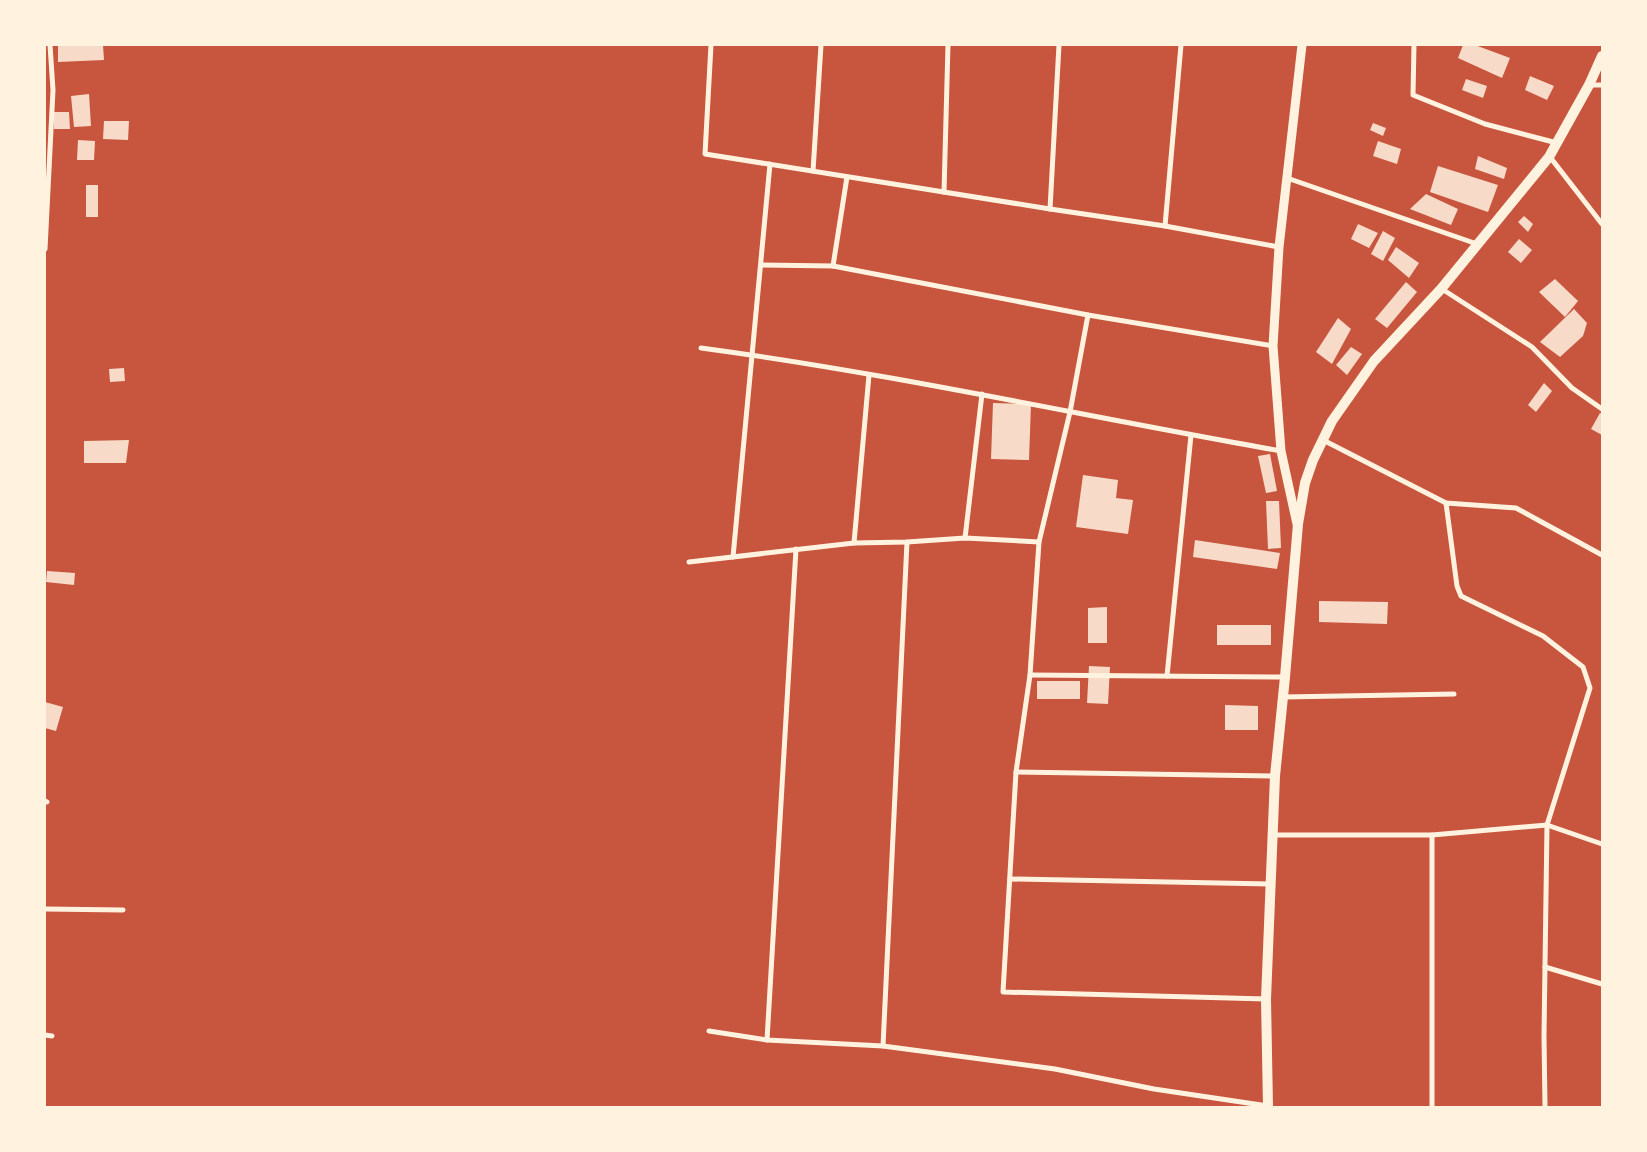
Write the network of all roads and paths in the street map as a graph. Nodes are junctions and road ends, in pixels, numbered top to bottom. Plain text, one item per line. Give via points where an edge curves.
1 (50, 45) edge
2 (711, 45) edge
3 (821, 45) edge
4 (948, 45) edge
5 (1059, 45) edge
6 (1181, 45) edge
7 (1302, 45) edge
8 (1414, 45) edge
9 (1602, 56) edge
10 (1590, 85) junction
11 (1602, 85) edge
12 (45, 90) edge
13 (53, 90) junction
14 (1558, 143) junction
15 (1549, 156) junction
16 (770, 164) junction
17 (813, 171) junction
18 (847, 177) junction
19 (1287, 178) junction
20 (944, 192) junction
21 (1050, 209) junction
22 (1602, 224) edge
23 (1165, 226) junction
24 (1477, 245) junction
25 (1279, 247) junction
26 (45, 249) edge
27 (762, 265) junction
28 (833, 266) junction
29 (1441, 289) junction
30 (1088, 315) junction
31 (1273, 346) junction
32 (701, 348) dead end
33 (752, 355) junction
34 (869, 375) junction
35 (982, 394) junction
36 (1602, 409) edge
37 (1070, 412) junction
38 (1191, 435) junction
39 (1322, 440) junction
40 (1281, 451) junction
41 (1446, 503) junction
42 (1298, 524) junction
43 (965, 538) junction
44 (907, 542) junction
45 (1038, 542) junction
46 (854, 543) junction
47 (796, 549) junction
48 (1602, 555) edge
49 (733, 557) junction
50 (689, 562) dead end
51 (1030, 675) junction
52 (1168, 676) junction
53 (1285, 677) junction
54 (1454, 694) dead end
55 (1283, 697) junction
56 (1016, 772) junction
57 (1275, 776) junction
58 (1547, 825) junction
59 (1274, 834) junction
60 (1432, 835) junction
61 (1602, 844) edge
62 (1010, 879) junction
63 (1270, 884) junction
64 (45, 909) edge
65 (124, 910) dead end
66 (1545, 966) junction
67 (1602, 984) edge
68 (1266, 999) junction
69 (710, 1031) dead end
70 (45, 1035) edge
71 (52, 1036) dead end
72 (767, 1040) junction
73 (884, 1046) junction
74 (1268, 1107) edge
75 (1432, 1107) edge
76 (1545, 1107) edge

1 - 13 street
2 - 16 street via 706,154
3 - 17 street
4 - 20 street
5 - 21 street
6 - 23 street
7 - 19 street
8 - 14 street via 1413,95 1485,124
9 - 10 main road
10 - 11 street
10 - 14 main road
12 - 13 street
13 - 26 street
14 - 15 main road
15 - 22 street
15 - 24 main road
16 - 17 street
16 - 27 street
17 - 18 street
18 - 20 street
18 - 28 street
19 - 24 street
19 - 25 street
20 - 21 street
21 - 23 street
23 - 25 street
24 - 29 main road
25 - 31 street
27 - 28 street
27 - 33 street
28 - 30 street
29 - 36 street via 1532,347 1572,388
29 - 39 main road via 1374,361 1340,408
30 - 31 street
30 - 37 street
31 - 40 street
32 - 33 street
33 - 34 street
33 - 49 street
34 - 35 street
34 - 46 street
35 - 37 street
35 - 43 street
37 - 38 street
37 - 45 street
38 - 40 street
38 - 52 street
39 - 41 street
39 - 42 main road via 1306,483
40 - 42 street
41 - 48 street via 1516,508
41 - 58 street via 1461,596 1544,636 1583,667 1590,688
42 - 53 main road
43 - 44 street
43 - 45 street
44 - 46 street
44 - 73 street
45 - 51 street
46 - 47 street
47 - 49 street
47 - 72 street
49 - 50 street
51 - 52 street
51 - 56 street
52 - 53 street
53 - 55 main road
54 - 55 street
55 - 57 main road
56 - 57 street
56 - 62 street
57 - 59 main road
58 - 60 street
58 - 61 street
58 - 66 street
59 - 60 street
59 - 63 main road
60 - 75 street
62 - 63 street
62 - 68 street via 1003,992
63 - 68 main road
64 - 65 street
66 - 67 street
66 - 76 street
68 - 74 main road
69 - 72 street
70 - 71 street
72 - 73 street
73 - 74 street via 1055,1069

